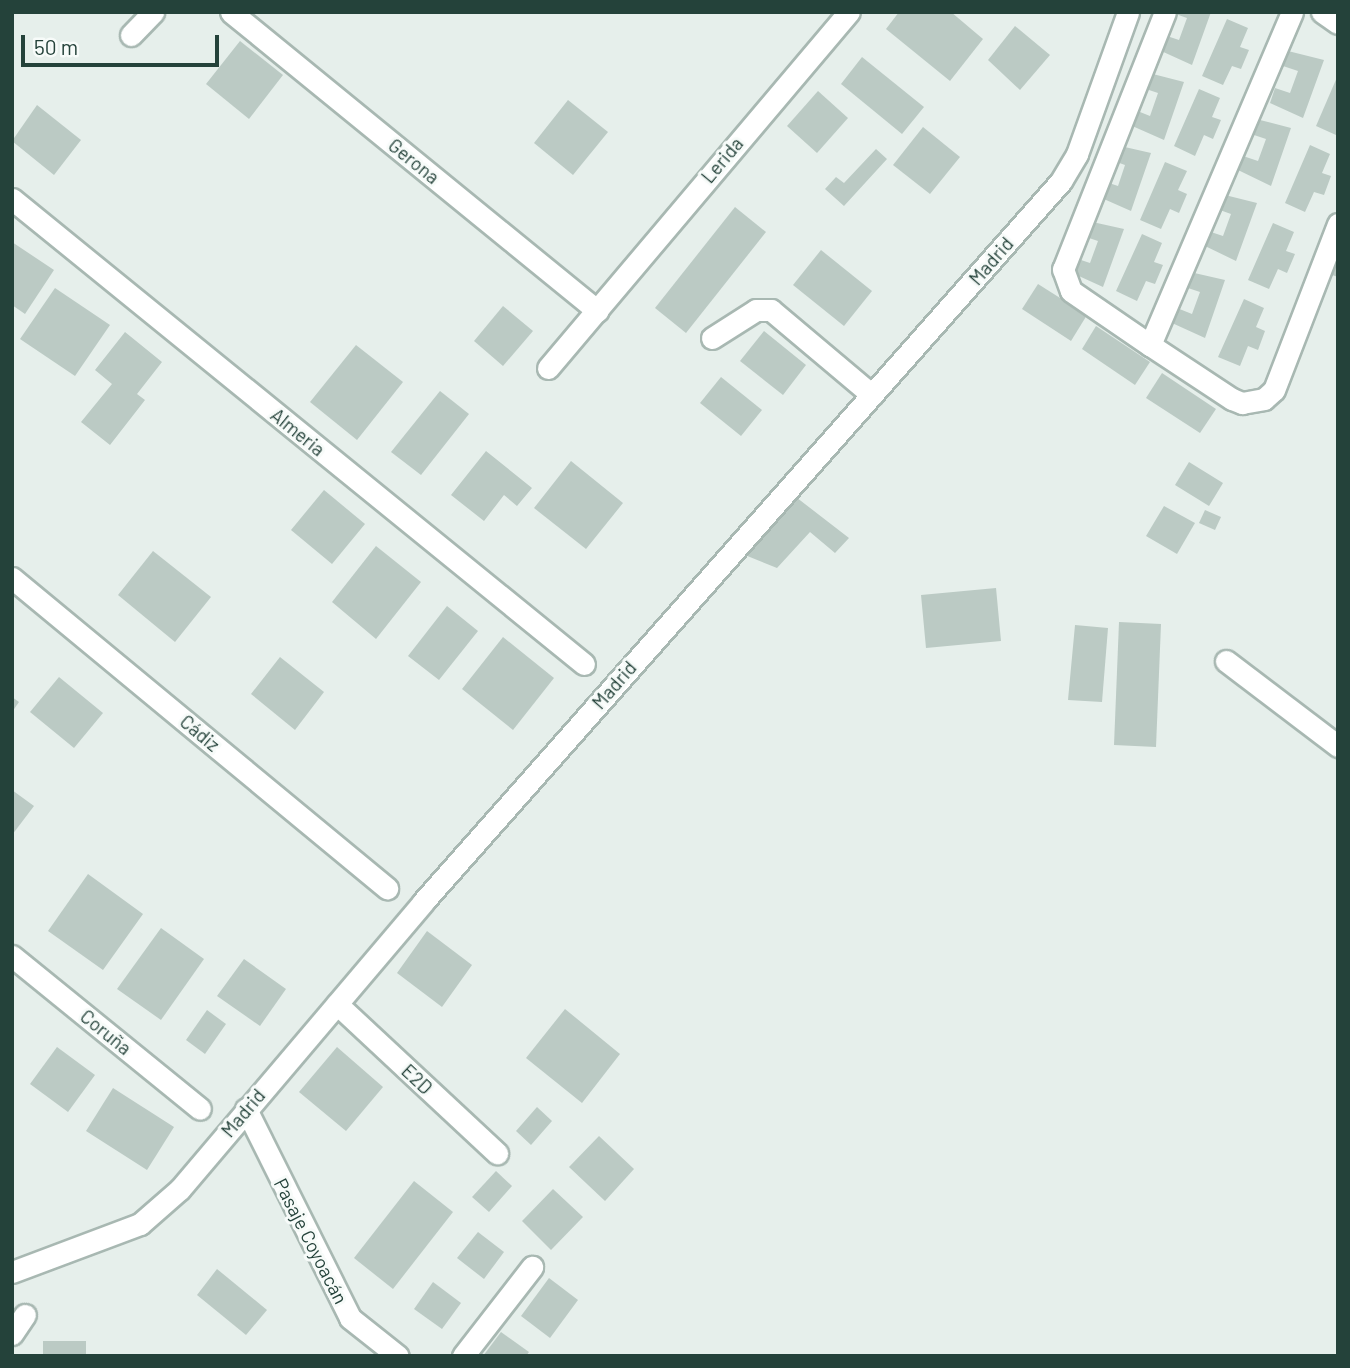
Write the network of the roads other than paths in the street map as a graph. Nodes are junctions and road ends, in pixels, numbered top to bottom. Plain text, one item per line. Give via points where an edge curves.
1 (152, 12) edge
2 (231, 12) edge
3 (849, 12) edge
4 (1165, 12) edge
5 (1292, 12) edge
6 (1322, 12) edge
7 (1120, 17) edge
8 (1338, 23) edge
9 (131, 36) dead end
10 (12, 199) edge
11 (1338, 224) edge
12 (597, 311) junction
13 (712, 338) dead end
14 (1150, 345) junction
15 (548, 368) dead end
16 (872, 395) junction
17 (12, 578) edge
18 (1226, 661) dead end
19 (584, 664) dead end
20 (1338, 746) edge
21 (387, 888) dead end
22 (12, 956) edge
23 (337, 1004) junction
24 (200, 1109) dead end
25 (246, 1109) junction
26 (497, 1153) dead end
27 (532, 1267) dead end
28 (12, 1272) edge
29 (25, 1314) dead end
30 (12, 1334) edge
31 (398, 1356) edge
32 (463, 1356) edge

1 - 9 street
2 - 12 street, Gerona
3 - 12 street, Lerida
4 - 14 street via 1063,269 1071,291
5 - 14 street
6 - 8 street
7 - 16 street, Madrid via 1077,154 1061,181
10 - 19 street, Almeria
11 - 14 street via 1273,390 1264,399 1242,403 1232,399
12 - 15 street, Lerida
13 - 16 street via 756,310 771,310
16 - 23 street, Madrid
17 - 21 street, Cádiz
18 - 20 street
22 - 24 street, Coruña
23 - 25 street, Madrid
23 - 26 street, E2D
25 - 28 street, Madrid via 180,1189 140,1224
25 - 31 street, Pasaje Coyoacán via 350,1318
27 - 32 street
29 - 30 street

